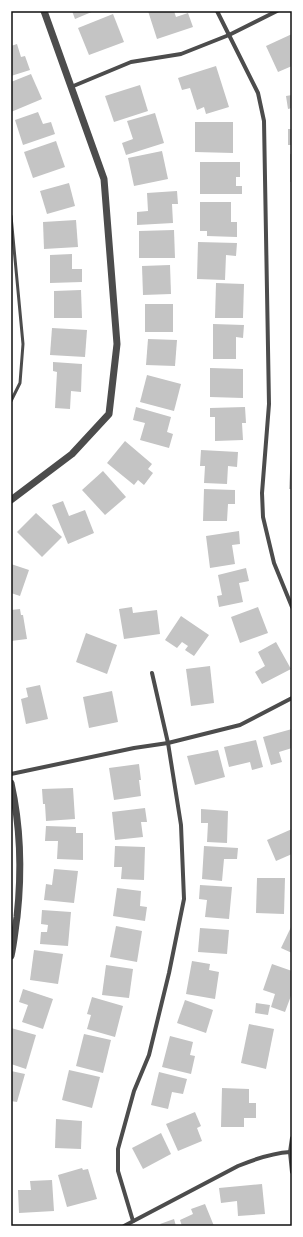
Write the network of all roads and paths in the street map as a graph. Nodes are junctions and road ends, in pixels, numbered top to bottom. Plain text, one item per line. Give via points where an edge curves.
1 (44, 11) edge
2 (217, 11) edge
3 (277, 11) edge
4 (229, 35) junction
5 (71, 88) junction
6 (11, 216) edge
7 (11, 402) edge
8 (11, 500) edge
9 (292, 607) edge
10 (152, 672) dead end
11 (292, 698) edge
12 (168, 743) junction
13 (11, 774) edge
14 (11, 783) edge
15 (11, 956) edge
16 (292, 1138) edge
17 (290, 1152) junction
18 (292, 1172) edge
19 (133, 1221) junction
20 (124, 1226) edge

1 - 5 street
2 - 4 street
3 - 4 street
4 - 5 street via 181,54 131,62
4 - 9 street via 258,93 264,121 269,404 262,492 263,517 274,563
5 - 8 street via 104,179 116,344 109,414 72,454
6 - 7 lane via 23,344 20,383
10 - 12 street
11 - 12 street via 240,725
12 - 13 street
12 - 19 street via 181,825 184,899 149,1055 134,1091 118,1149 118,1171
14 - 15 street via 19,832 20,888
16 - 17 street
17 - 18 street
17 - 19 street via 279,1152 238,1166
19 - 20 street

